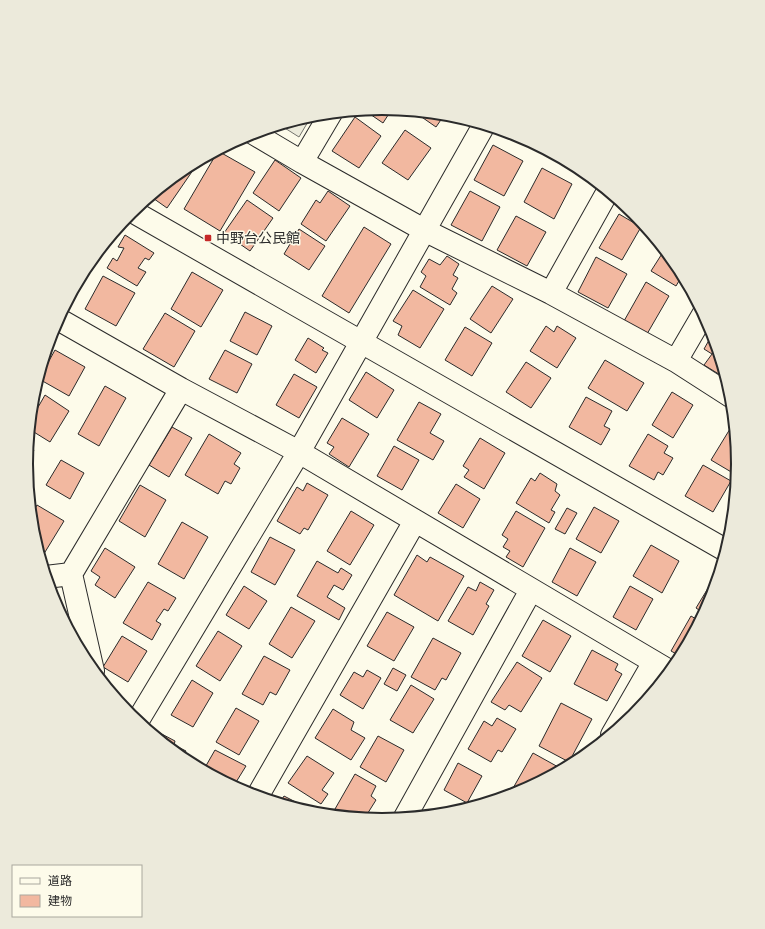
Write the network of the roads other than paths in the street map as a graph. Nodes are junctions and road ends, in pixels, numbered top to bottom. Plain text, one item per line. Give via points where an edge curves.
1 (327, 120) edge
2 (481, 130) edge
3 (261, 138) edge
4 (302, 162) junction
5 (605, 196) edge
6 (138, 214) edge
7 (424, 230) junction
8 (551, 293) junction
9 (700, 320) edge
10 (64, 322) edge
11 (361, 343) junction
12 (676, 360) junction
13 (181, 389) junction
14 (724, 392) edge
15 (299, 452) junction
16 (415, 521) junction
17 (721, 549) edge
18 (71, 574) junction
19 (52, 576) edge
20 (531, 590) junction
21 (89, 654) edge
22 (663, 667) edge
23 (628, 714) edge
24 (140, 717) edge
25 (260, 791) edge
26 (407, 813) edge

1 - 4 street
2 - 7 street
3 - 4 street
4 - 7 street
5 - 8 street
6 - 11 street
7 - 8 street
7 - 11 street
8 - 12 street
9 - 12 street
10 - 13 street
11 - 15 street
11 - 17 street
12 - 14 street
13 - 15 street
13 - 18 street
15 - 16 street
15 - 24 street
16 - 20 street
16 - 25 street
18 - 19 street
18 - 21 street
20 - 22 street
20 - 26 street
22 - 23 street

